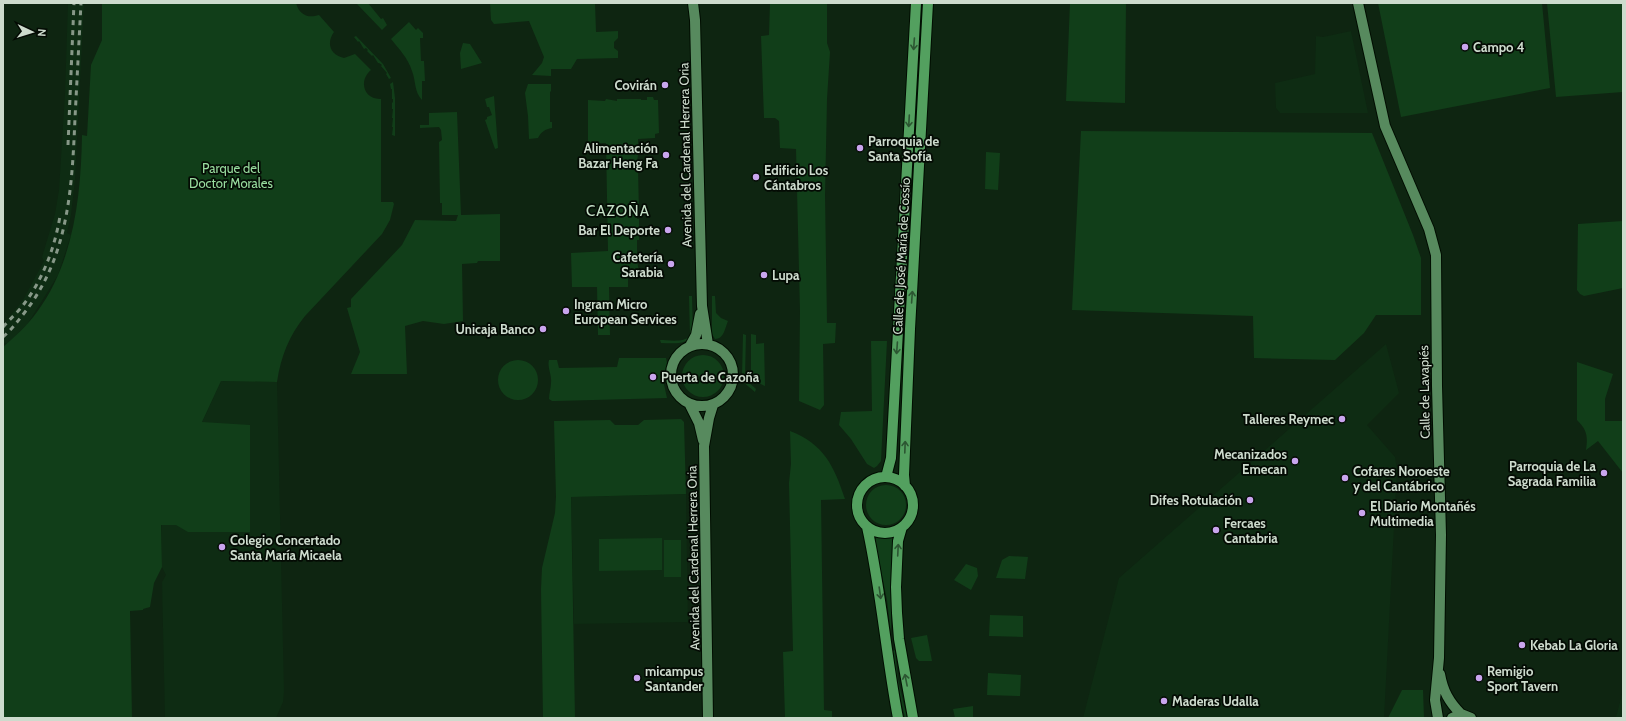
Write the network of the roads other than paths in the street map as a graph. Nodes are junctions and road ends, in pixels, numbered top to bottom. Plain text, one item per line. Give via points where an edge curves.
1 (693, 3) edge
2 (916, 3) edge
3 (928, 3) edge
4 (1358, 3) edge
5 (702, 306) junction
6 (708, 344) junction
7 (690, 346) junction
8 (690, 404) junction
9 (713, 405) junction
10 (704, 446) junction
11 (886, 477) junction
12 (905, 486) junction
13 (868, 527) junction
14 (902, 527) junction
15 (1438, 666) junction
16 (1457, 716) edge
17 (708, 718) edge
18 (898, 718) edge
19 (913, 718) edge
20 (1438, 718) edge
21 (1471, 718) edge

1 - 5 main road, Avenida del Cardenal Herrera Oria via 696,20
2 -> 11 main road, Calle de José María de Cossío via 891,458
12 -> 3 main road, Calle de José María de Cossío via 908,378
4 - 15 main road, Calle de Lavapiés via 1385,126 1429,229 1436,255 1440,536
5 - 6 main road
5 - 7 main road via 696,335
6 - 7 main road
6 - 9 main road via 727,355 734,377 725,397
7 - 8 main road via 677,356 671,372 676,393
8 - 9 main road via 702,407
8 - 10 main road via 699,423
9 - 10 main road
10 - 17 main road, Avenida del Cardenal Herrera Oria
11 - 12 main road via 900,481
11 - 13 main road via 868,483 858,496 860,518
12 - 14 main road via 910,492 913,507 908,521
13 - 14 main road via 885,533
13 -> 18 main road
19 -> 14 main road via 897,613 898,541
15 - 16 main road, Calle de Lavapiés via 1442,688
15 - 20 main road, Calle de Lavapiés via 1435,700
16 - 21 main road

